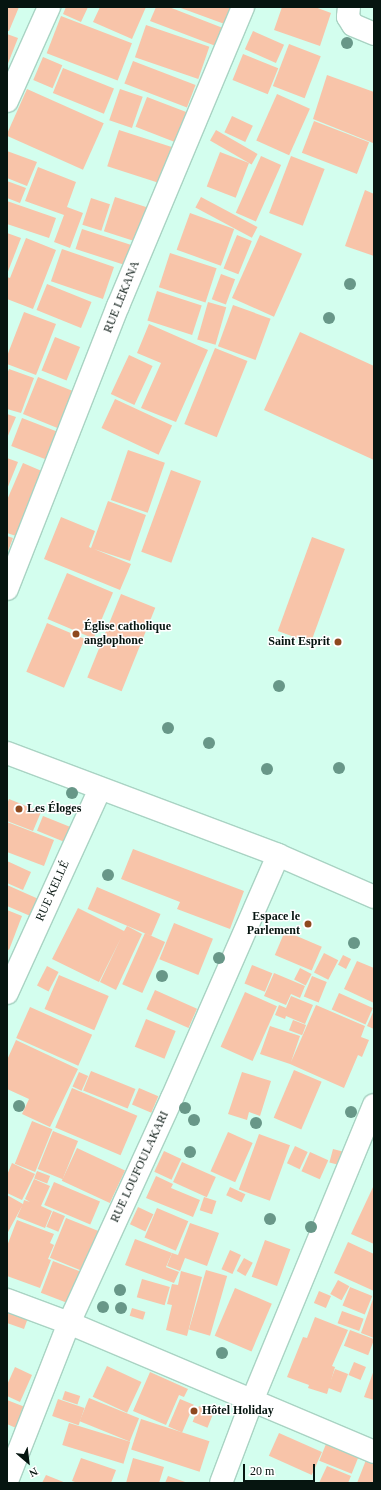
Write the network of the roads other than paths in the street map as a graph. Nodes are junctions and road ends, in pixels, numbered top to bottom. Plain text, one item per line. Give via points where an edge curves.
1 (49, 7) edge
2 (243, 7) edge
3 (349, 7) edge
4 (374, 34) edge
5 (7, 101) edge
6 (7, 590) edge
7 (7, 753) edge
8 (100, 789) junction
9 (278, 855) junction
10 (374, 897) edge
11 (7, 993) edge
12 (374, 1105) edge
13 (7, 1300) edge
14 (69, 1323) junction
15 (252, 1401) junction
16 (374, 1452) edge
17 (7, 1482) edge
18 (221, 1483) edge

1 - 5 street
2 - 6 street, RUE LEKANA via 118,306
3 - 4 street via 348,17 354,25
7 - 8 street
8 - 9 street
8 - 11 street, RUE KELLÉ
9 - 10 street
9 - 14 street, RUE LOUFOULAKARI via 175,1091
12 - 15 street
13 - 14 street
14 - 15 street
14 - 17 street, RUE LOUFOULAKARI
15 - 16 street
15 - 18 street

